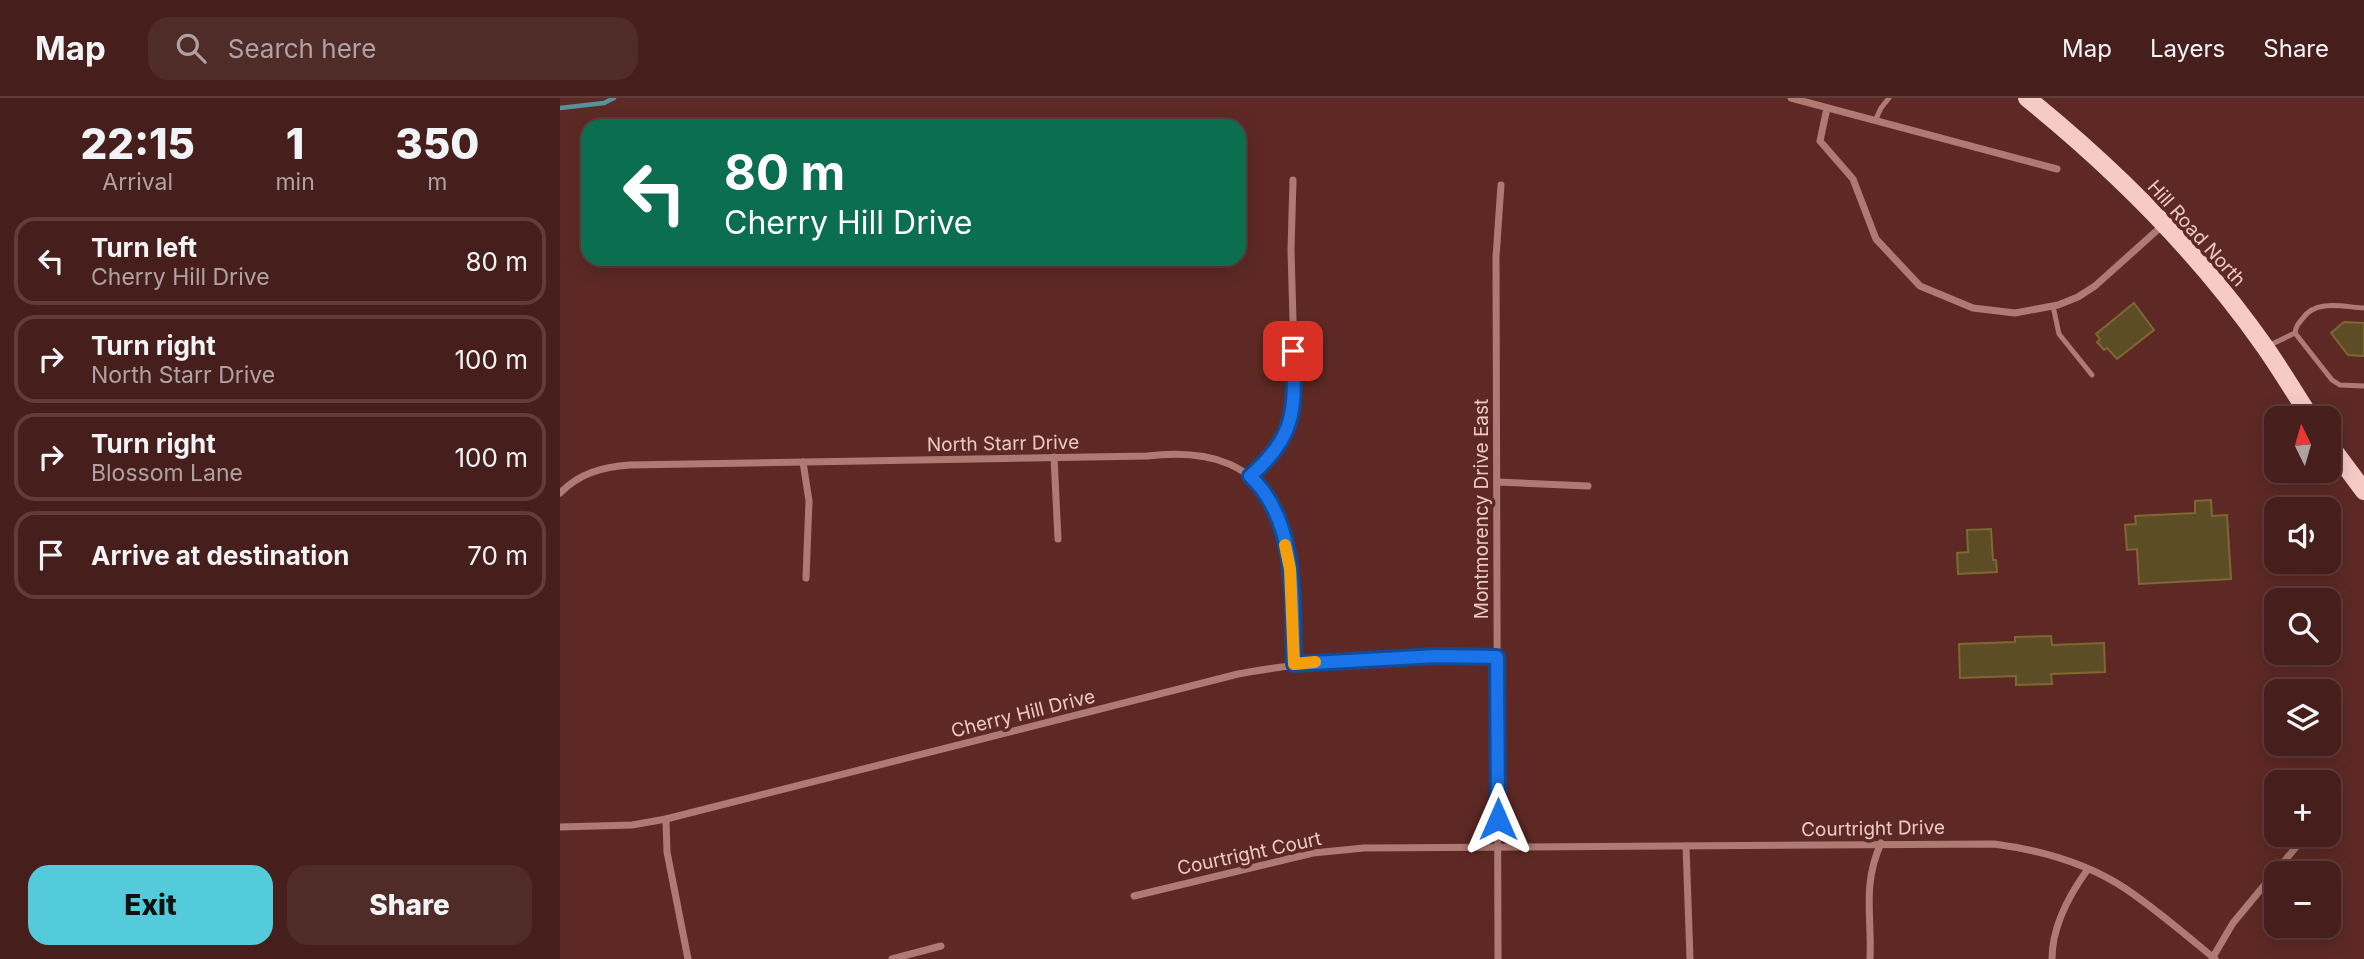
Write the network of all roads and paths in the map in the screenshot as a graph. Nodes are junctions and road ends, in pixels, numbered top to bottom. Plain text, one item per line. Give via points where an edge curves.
1 (1791, 98) edge
2 (1889, 98) edge
3 (2027, 98) edge
4 (1827, 108) junction
5 (1875, 121) junction
6 (2057, 169) dead end
7 (1293, 180) dead end
8 (1501, 186) dead end
9 (2164, 224) junction
10 (2053, 306) junction
11 (2364, 308) edge
12 (2295, 333) junction
13 (2266, 348) junction
14 (2092, 375) dead end
15 (2364, 386) edge
16 (2303, 406) edge
17 (1054, 457) junction
18 (2342, 461) edge
19 (803, 462) junction
20 (1250, 476) junction
21 (1497, 482) junction
22 (1588, 486) dead end
23 (2364, 491) edge
24 (560, 493) edge
25 (1058, 540) dead end
26 (806, 578) dead end
27 (1497, 657) junction
28 (1294, 664) junction
29 (666, 819) junction
30 (560, 827) edge
31 (1881, 843) junction
32 (1498, 846) junction
33 (1686, 846) junction
34 (2296, 847) edge
35 (2088, 869) junction
36 (1135, 896) dead end
37 (942, 946) dead end
38 (2214, 958) edge
39 (688, 959) edge
40 (892, 959) edge
41 (1498, 959) edge
42 (1690, 959) edge
43 (1870, 959) edge
44 (2052, 959) edge

1 - 4 street
2 - 5 lane
3 - 9 main road, Hill Road North
4 - 5 street
4 - 10 street via 1820,141 1853,179 1876,239 1920,286 1973,308 2015,313
5 - 6 street
7 - 20 street via 1293,412 1278,448
8 - 21 street, Montmorency Drive East via 1496,257
9 - 10 street via 2095,286
9 - 13 main road, Hill Road North
10 - 14 lane via 2059,334
11 - 12 lane via 2308,310
12 - 13 lane
12 - 15 lane via 2332,380
13 - 16 main road, Hill Road North
17 - 19 street, North Starr Drive
17 - 20 street, North Starr Drive via 1186,454 1224,461
17 - 25 street
18 - 23 main road
19 - 24 street, North Starr Drive via 609,467 581,477
19 - 26 street via 809,501
20 - 28 street, North Starr Drive via 1268,496 1284,538 1290,569
21 - 22 street
21 - 27 street, Montmorency Drive East
27 - 28 street, Cherry Hill Drive
27 - 32 street, Montmorency Drive East
28 - 29 street, Cherry Hill Drive via 1238,674
29 - 30 street, Cherry Hill Drive
29 - 39 street via 668,861
31 - 33 street, Courtright Drive
31 - 35 street, Courtright Drive via 1994,844 2033,850
31 - 43 street via 1869,879
32 - 33 street, Courtright Drive
32 - 36 street, Courtright Court via 1313,853
32 - 41 street, Montmorency Drive East
33 - 42 street
34 - 38 street via 2233,923
35 - 38 street, Courtright Drive via 2125,888
35 - 44 street via 2060,917
37 - 40 street

